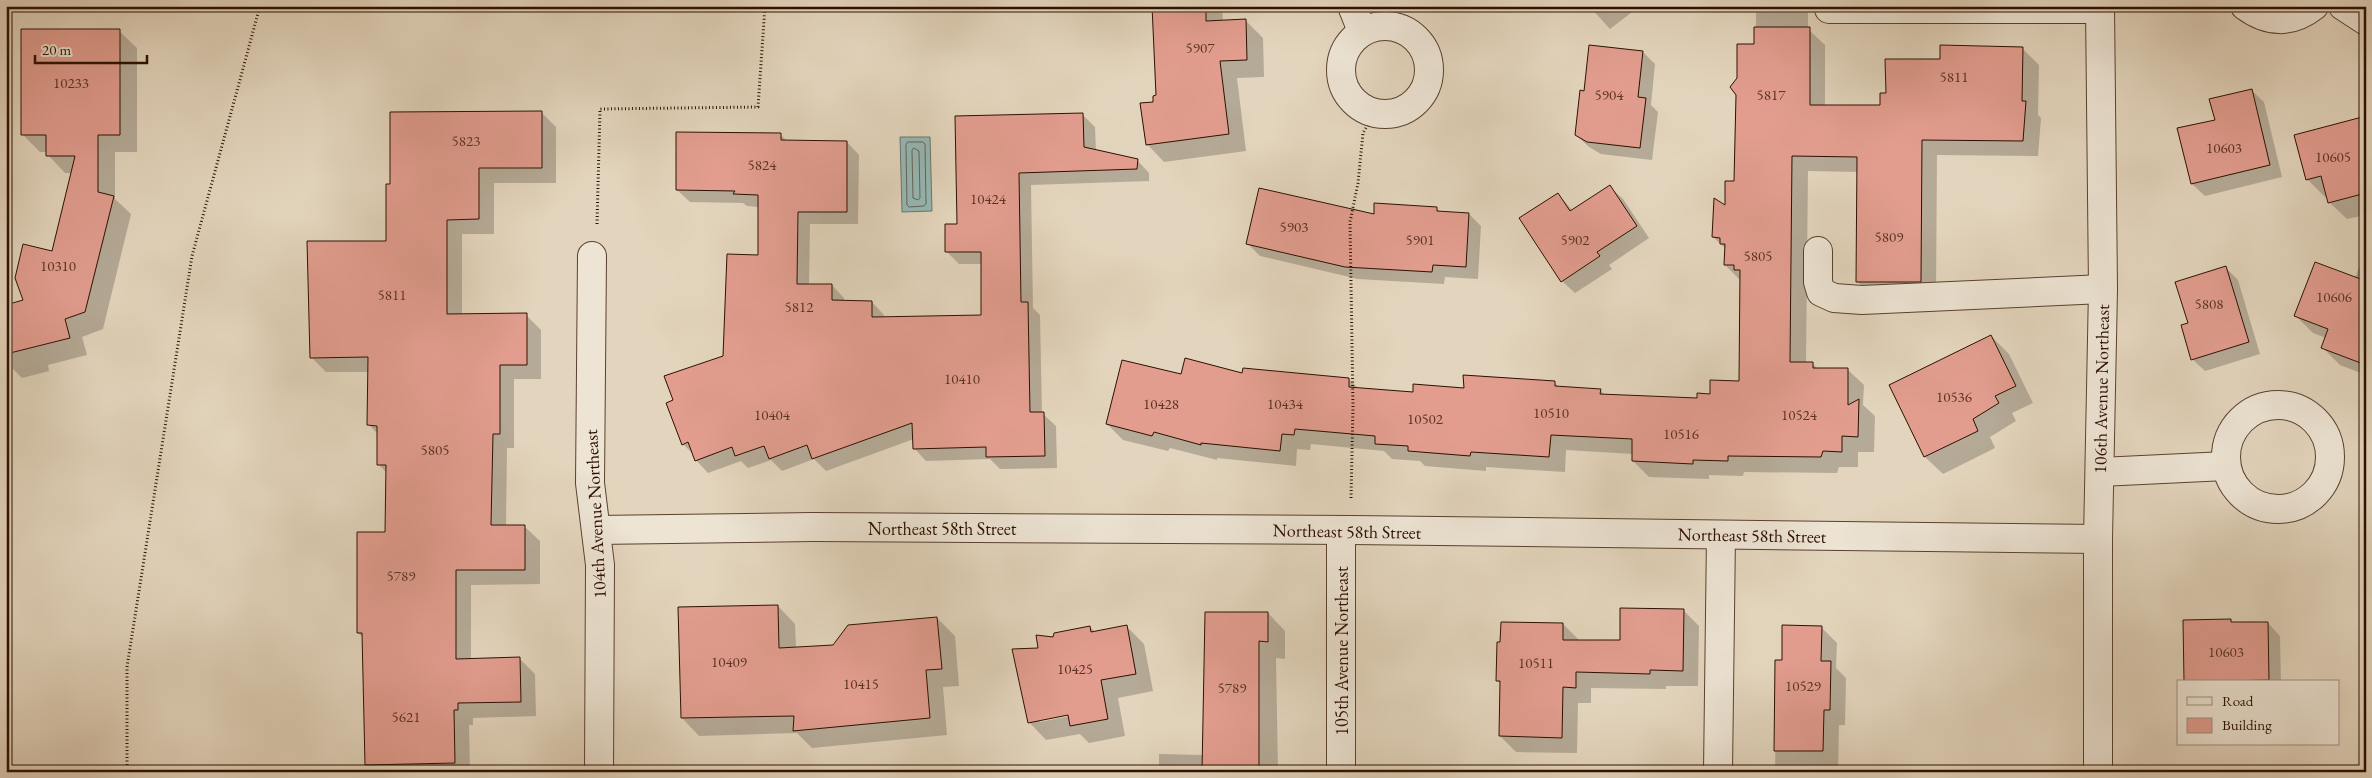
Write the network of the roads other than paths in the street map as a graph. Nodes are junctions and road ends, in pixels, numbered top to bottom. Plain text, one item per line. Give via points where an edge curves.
1 (1352, 6) edge
2 (2245, 6) edge
3 (2314, 6) edge
4 (2343, 6) edge
5 (2100, 8) edge
6 (1829, 9) dead end
7 (2366, 22) edge
8 (1362, 31) junction
9 (1818, 250) dead end
10 (592, 256) dead end
11 (2103, 288) junction
12 (2226, 466) dead end
13 (2100, 472) junction
14 (596, 530) junction
15 (1346, 530) junction
16 (1721, 535) junction
17 (2098, 539) junction
18 (599, 772) edge
19 (1341, 772) edge
20 (1718, 772) edge
21 (2098, 772) edge

1 - 8 street
2 - 3 street via 2263,18 2283,20 2302,15
4 - 7 street
5 - 6 street
5 - 11 street, 106th Avenue Northeast
8 - 8 street via 1378,26 1396,26 1411,33 1424,46 1430,62 1429,80 1422,96 1409,107 1392,114 1375,113 1359,106 1347,93 1341,77 1342,59 1349,43
9 - 11 street via 1821,292 1834,298 1862,300
10 - 14 street, 104th Avenue Northeast via 590,483
11 - 13 street, 106th Avenue Northeast
12 - 13 street
13 - 17 street, 106th Avenue Northeast
14 - 15 street, Northeast 58th Street via 813,527
14 - 18 street, 104th Avenue Northeast via 600,564
15 - 16 street, Northeast 58th Street
15 - 19 street, 105th Avenue Northeast
16 - 17 street, Northeast 58th Street
16 - 20 street
17 - 21 street, 106th Avenue Northeast

